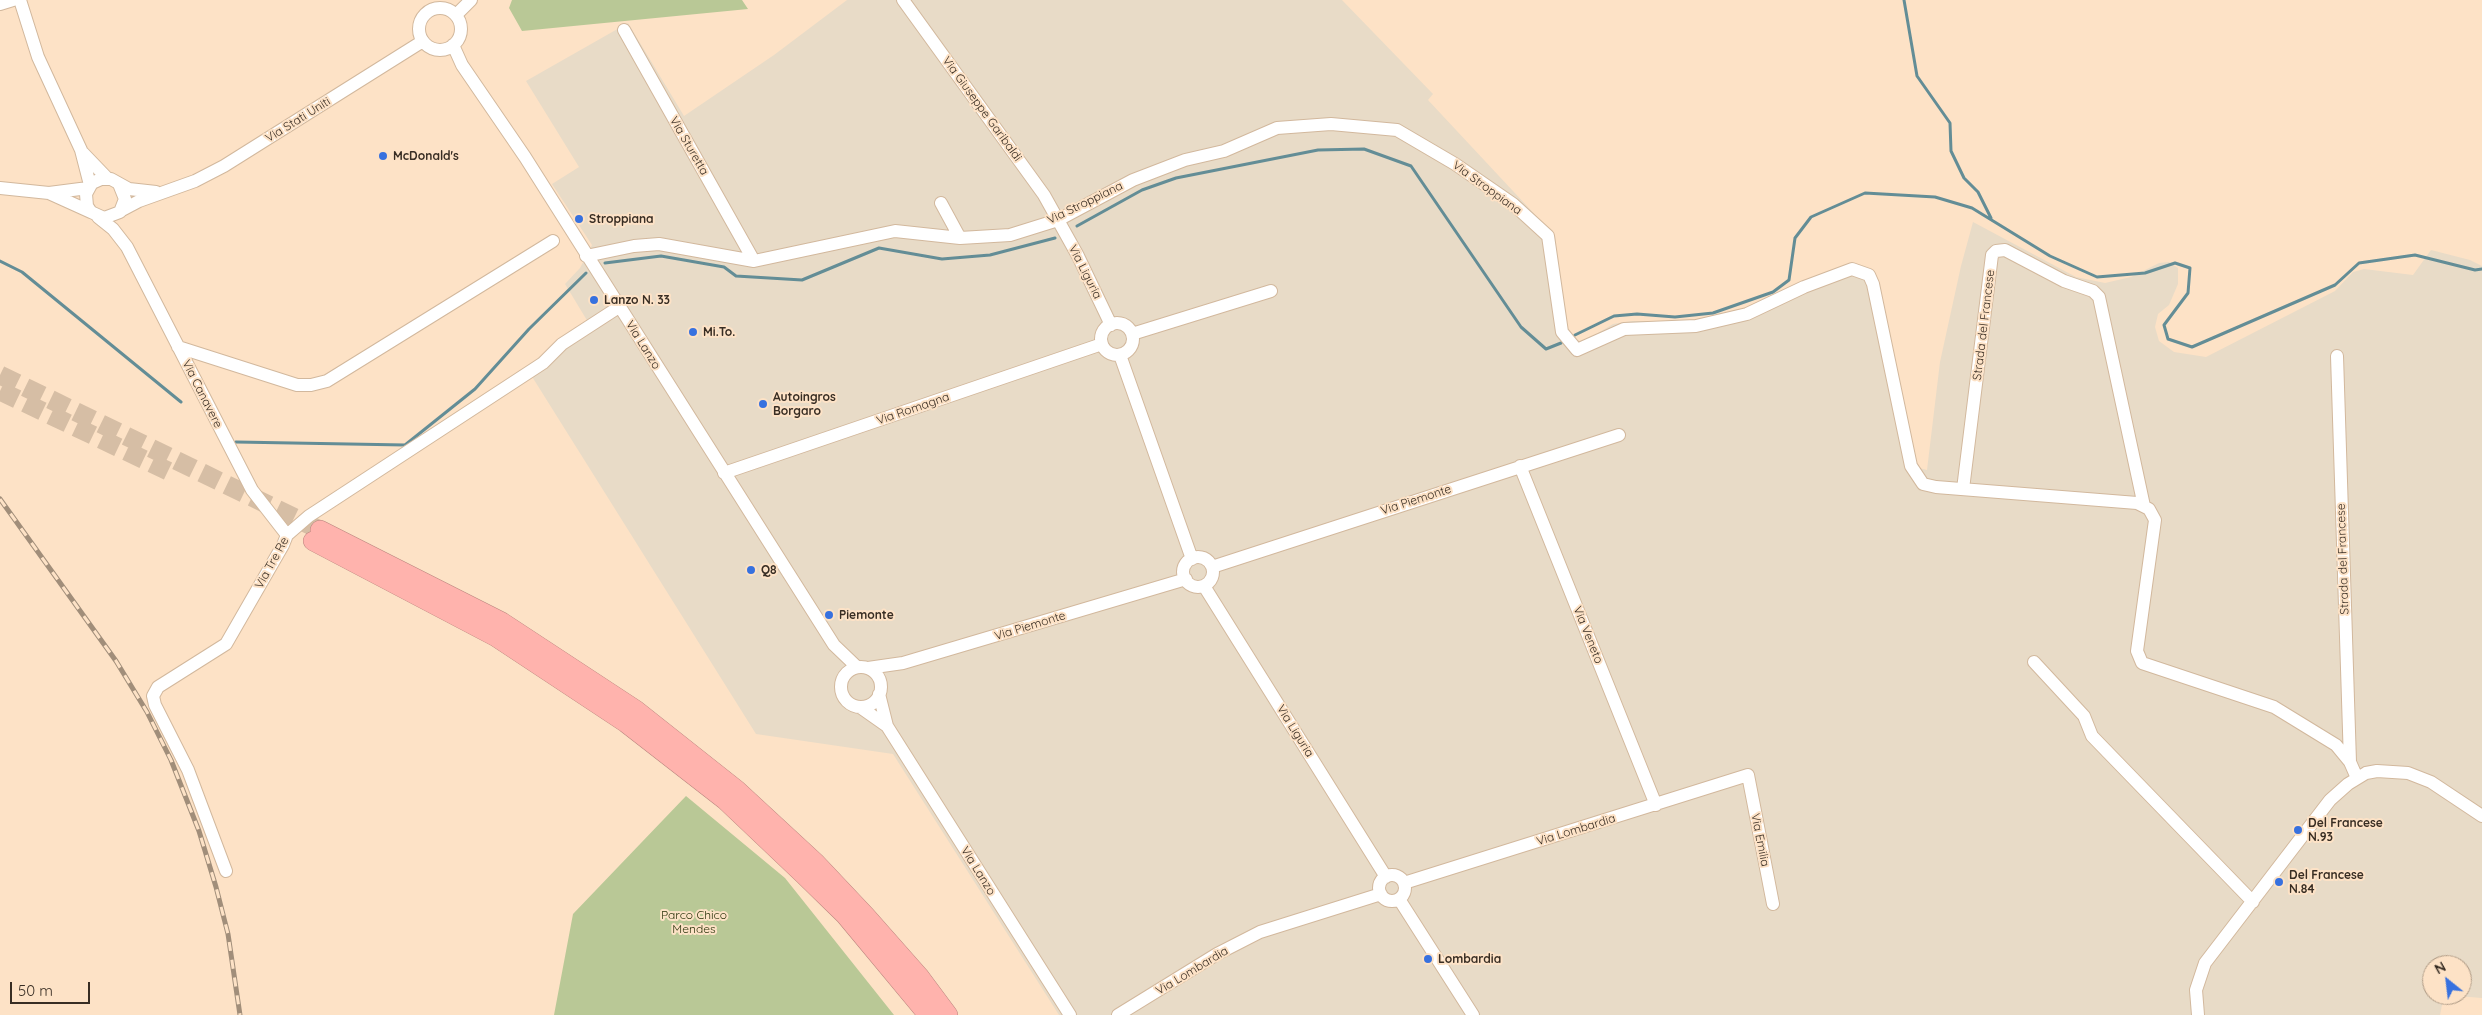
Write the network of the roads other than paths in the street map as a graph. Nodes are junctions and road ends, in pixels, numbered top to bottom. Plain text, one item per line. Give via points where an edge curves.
1 (13, 0) edge
2 (20, 0) edge
3 (471, 0) edge
4 (903, 0) edge
5 (0, 4) edge
6 (428, 5) edge
7 (456, 15) junction
8 (624, 30) dead end
9 (423, 41) junction
10 (453, 45) junction
11 (81, 150) junction
12 (107, 178) junction
13 (119, 184) junction
14 (89, 187) junction
15 (0, 188) edge
16 (169, 191) junction
17 (49, 193) junction
18 (941, 203) dead end
19 (121, 211) junction
20 (94, 214) junction
21 (1058, 220) junction
22 (960, 238) junction
23 (553, 241) dead end
24 (127, 247) junction
25 (586, 256) junction
26 (754, 261) junction
27 (1271, 291) dead end
28 (619, 307) junction
29 (1111, 325) junction
30 (1132, 334) junction
31 (1102, 344) junction
32 (178, 348) junction
33 (1120, 355) junction
34 (2337, 356) dead end
35 (1619, 434) dead end
36 (1520, 466) junction
37 (724, 473) junction
38 (1963, 489) junction
39 (2144, 506) junction
40 (286, 535) junction
41 (1192, 558) junction
42 (1212, 567) junction
43 (1186, 579) junction
44 (1204, 586) junction
45 (834, 645) junction
46 (2034, 662) dead end
47 (903, 663) junction
48 (862, 668) junction
49 (844, 676) junction
50 (880, 690) junction
51 (860, 707) junction
52 (887, 726) junction
53 (2350, 762) junction
54 (1748, 775) joint
55 (2357, 778) junction
56 (1656, 805) junction
57 (2482, 816) edge
58 (226, 871) dead end
59 (1386, 877) junction
60 (1404, 883) junction
61 (1381, 894) junction
62 (1399, 899) junction
63 (2252, 902) junction
64 (1773, 904) dead end
65 (928, 1015) edge
66 (948, 1015) edge
67 (1070, 1015) edge
68 (1118, 1015) edge
69 (1473, 1015) edge
70 (2198, 1015) edge

1 - 5 street
2 - 11 street via 38,57
3 - 7 street
4 - 21 street, Via Giuseppe Garibaldi via 1044,195
6 - 7 street via 447,9
6 - 9 street via 420,23
7 - 10 street via 461,31
8 - 26 street, Via Sturetta
9 - 10 street via 437,49
9 - 16 street, Via Stati Uniti via 224,166
10 - 25 street, Via Lanzo via 462,65 525,156
11 - 12 street
11 - 14 street
12 - 13 street
12 - 14 street via 96,180
13 - 16 street, Via Stati Uniti via 143,191
13 - 19 street via 125,193
14 - 17 street
14 - 20 street via 86,200
15 - 17 street
16 - 19 street, Via Stati Uniti
17 - 20 street
18 - 22 street
19 - 20 street via 111,217
19 - 24 street, Via Canavere
20 - 24 street, Via Canavere via 113,229
21 - 22 street, Via Stroppiana via 1010,235
21 - 29 street, Via Liguria
21 - 38 street, Via Stroppiana via 1133,180 1185,160 1224,151 1277,128 1331,124 1397,130 1513,204 1548,236 1562,332 1577,350 1624,329 1696,326 1738,316 1840,272 1852,269 1869,275 1911,466 1923,484
22 - 26 street, Via Stroppiana via 896,231
23 - 32 street via 327,381 297,385
24 - 32 street, Via Canavere
25 - 26 street, Via Stroppiana via 658,244
25 - 28 street, Via Lanzo
27 - 30 street
28 - 37 street, Via Lanzo
28 - 40 street, Via Tre Re via 562,344 543,363 309,516
29 - 30 street via 1121,324
29 - 31 street via 1104,331
30 - 33 street via 1130,348
31 - 33 street via 1111,354
31 - 37 street, Via Romagna
32 - 40 street, Via Canavere via 252,490
33 - 41 street
34 - 53 street, Strada del Francese
35 - 36 street, Via Piemonte
36 - 42 street, Via Piemonte
36 - 56 street, Via Veneto
37 - 45 street, Via Lanzo
38 - 39 street
38 - 39 street, Strada del Francese via 1992,255 2005,250 2064,281 2093,291 2099,297
39 - 53 street, Strada del Francese via 2155,520 2137,652 2142,663 2274,707 2336,745
40 - 58 street, Via Tre Re via 226,644 158,687 153,696 154,705 188,770
41 - 42 street via 1205,559
41 - 43 street via 1184,570
42 - 44 street via 1212,576
43 - 44 street via 1195,586
43 - 47 street, Via Piemonte
44 - 59 street, Via Liguria
45 - 48 street, Via Lanzo
45 - 49 street, Via Lanzo
46 - 63 street via 2084,716 2092,736
47 - 48 street, Via Piemonte
47 - 50 street, Via Piemonte via 891,671
48 - 49 street
48 - 50 street via 877,675
49 - 51 street via 840,688 845,699
50 - 51 street via 872,703
50 - 52 street, Via Lanzo
51 - 52 street, Via Lanzo
52 - 67 street, Via Lanzo
53 - 55 street, Strada del Francese
54 - 56 street, Via Lombardia
54 - 64 street, Via Emilia
55 - 57 street via 2366,773 2388,770 2417,776
55 - 63 street via 2330,800
56 - 60 street, Via Lombardia
59 - 60 street via 1398,876
59 - 61 street via 1380,886
60 - 62 street via 1405,890
61 - 62 street via 1390,900
61 - 68 street, Via Lombardia via 1260,932 1217,954
62 - 69 street
63 - 70 street via 2201,971 2196,990
65 - 66 highway via 845,915 725,800 634,728 496,637 316,535 502,622 636,710 737,790 816,864 919,976

